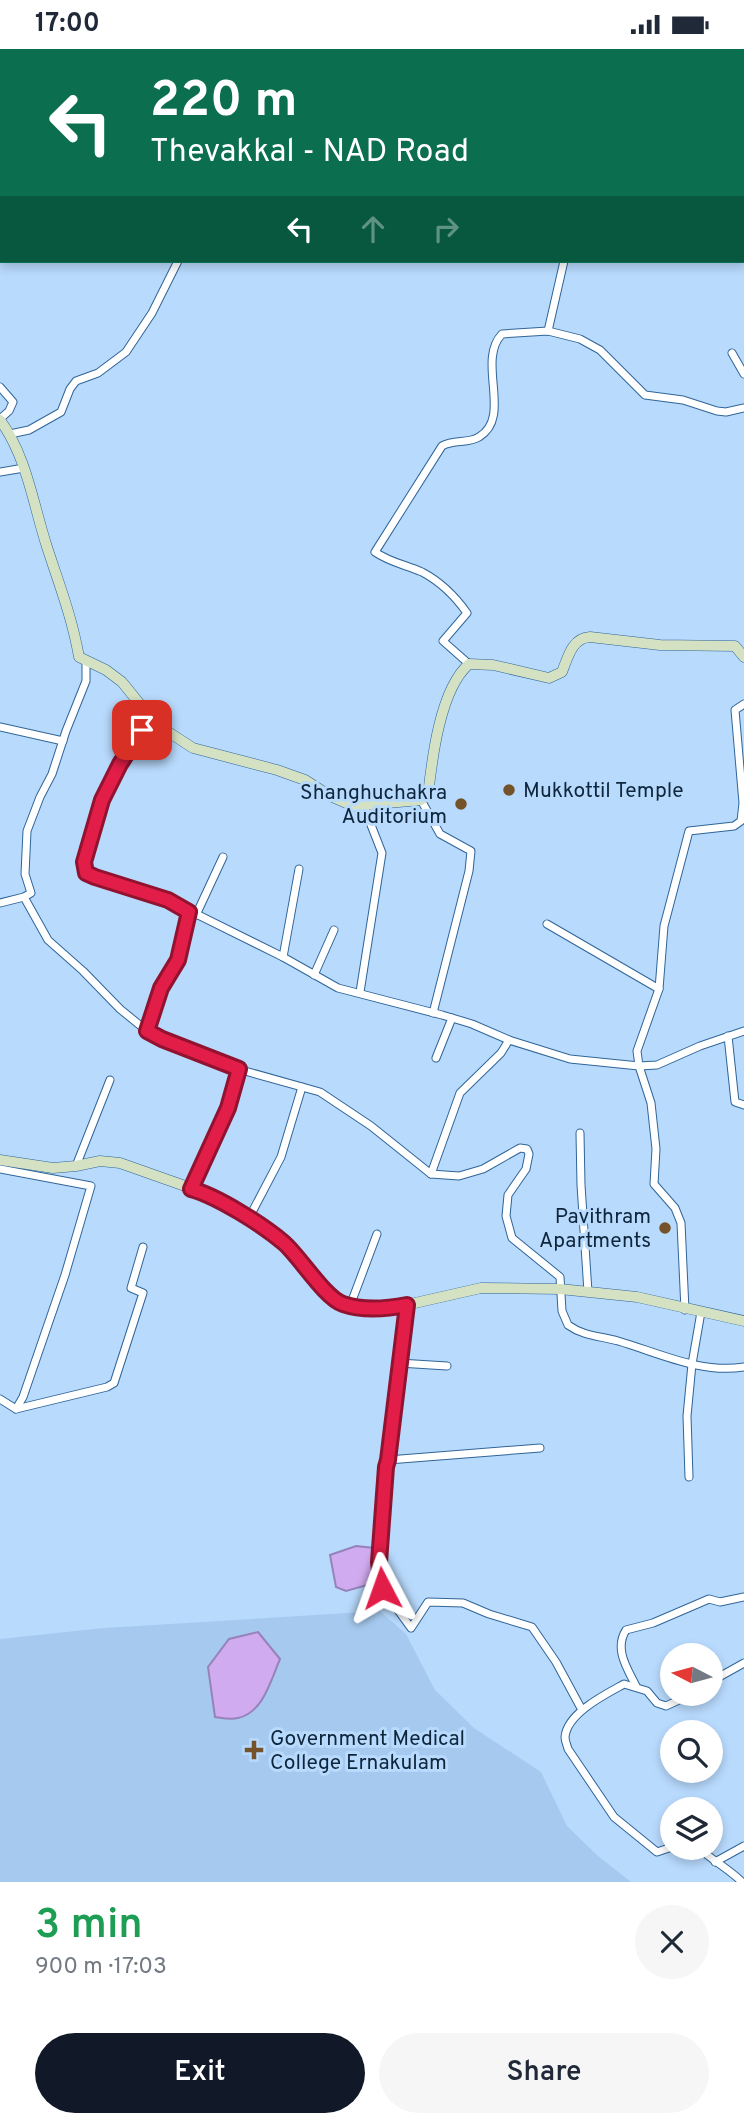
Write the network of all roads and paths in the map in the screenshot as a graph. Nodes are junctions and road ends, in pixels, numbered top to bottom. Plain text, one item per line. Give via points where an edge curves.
1 (177, 263) edge
2 (564, 263) edge
3 (548, 331) junction
4 (732, 353) dead end
5 (744, 374) edge
6 (0, 387) edge
7 (744, 408) edge
8 (0, 420) edge
9 (10, 434) junction
10 (24, 468) junction
11 (0, 472) edge
12 (744, 657) edge
13 (86, 661) junction
14 (469, 664) junction
15 (744, 705) edge
16 (144, 711) junction
17 (0, 727) edge
18 (63, 741) junction
19 (421, 800) junction
20 (363, 807) junction
21 (742, 821) edge
22 (223, 857) dead end
23 (299, 869) dead end
24 (24, 898) junction
25 (0, 903) edge
26 (192, 913) junction
27 (547, 924) dead end
28 (334, 930) dead end
29 (283, 957) junction
30 (314, 975) junction
31 (659, 989) junction
32 (360, 992) junction
33 (433, 1013) junction
34 (452, 1018) junction
35 (147, 1031) junction
36 (744, 1031) edge
37 (728, 1036) junction
38 (509, 1040) junction
39 (436, 1058) dead end
40 (639, 1066) junction
41 (239, 1069) junction
42 (110, 1080) dead end
43 (303, 1087) junction
44 (744, 1105) edge
45 (580, 1133) dead end
46 (0, 1160) edge
47 (76, 1167) junction
48 (0, 1169) edge
49 (431, 1174) junction
50 (191, 1189) junction
51 (249, 1218) junction
52 (377, 1234) dead end
53 (143, 1247) dead end
54 (560, 1289) junction
55 (588, 1292) junction
56 (407, 1305) junction
57 (350, 1306) junction
58 (685, 1310) junction
59 (701, 1312) junction
60 (744, 1321) edge
61 (399, 1363) junction
62 (692, 1364) junction
63 (447, 1366) dead end
64 (744, 1367) edge
65 (0, 1399) edge
66 (16, 1409) junction
67 (540, 1448) dead end
68 (388, 1460) junction
69 (690, 1477) dead end
70 (744, 1597) edge
71 (744, 1663) edge
72 (723, 1675) edge
73 (636, 1686) junction
74 (660, 1704) edge
75 (582, 1710) junction
76 (744, 1846) edge
77 (660, 1851) edge
78 (713, 1860) edge
79 (715, 1862) junction
80 (742, 1882) edge

1 - 9 street via 126,352 97,373 76,381 61,412 29,430
2 - 3 street
3 - 7 street via 600,350 645,395 718,411
3 - 14 street via 498,338 491,363 494,409 486,430 480,437 442,446 375,552 423,573 458,600 467,614 443,641
4 - 5 street
6 - 8 street via 13,402
8 - 9 street
9 - 10 street
10 - 11 street
10 - 13 street via 65,596 79,657
12 - 14 street via 735,646 660,645 590,637 579,639 562,672 549,678
13 - 16 street via 122,682
13 - 18 street via 86,681
14 - 19 street via 441,718 428,795
15 - 21 street via 735,710
16 - 20 street via 156,725 193,748 305,780 342,802
16 - 26 street via 142,730 102,800 84,862 86,873 168,900
17 - 18 street
18 - 24 street via 27,831 25,874 31,893
19 - 20 street
19 - 33 street via 440,834 471,851
20 - 32 street via 382,853
21 - 31 street via 689,831 664,926
22 - 26 street
23 - 29 street
24 - 25 street
24 - 35 street via 48,940
26 - 29 street
26 - 35 street via 178,960 161,988
27 - 31 street
28 - 30 street
29 - 30 street
30 - 32 street via 338,988
31 - 40 street via 638,1044
32 - 33 street
33 - 34 street
34 - 38 street
34 - 39 street
35 - 41 street
36 - 37 street
37 - 40 street via 657,1066
37 - 44 street via 735,1102
38 - 40 street via 570,1059
38 - 49 street via 502,1053 460,1093
40 - 58 street via 652,1104 654,1184 675,1208 681,1223
41 - 43 street
41 - 50 street via 228,1108
42 - 47 street
43 - 49 street via 320,1092 371,1126
43 - 51 street via 281,1157
45 - 55 street
46 - 47 street
47 - 50 street via 100,1161 120,1163
48 - 66 street via 91,1186 65,1275
49 - 54 street via 459,1176 483,1169 520,1148 527,1149 526,1169 508,1195 506,1216 512,1238 560,1277
50 - 51 street
51 - 57 street via 284,1243 341,1304
52 - 57 street
53 - 66 street via 131,1288 143,1293 114,1383
54 - 55 street
54 - 56 street via 481,1288
54 - 62 street via 562,1311 572,1328
55 - 58 street via 638,1297
56 - 57 street via 384,1310
56 - 61 street
58 - 59 street
59 - 60 street
59 - 62 street
61 - 63 street
61 - 68 street
62 - 64 street via 726,1370
62 - 69 street via 687,1416
65 - 66 street
67 - 68 street
68 - 75 street via 379,1562 382,1588 411,1628 428,1602 463,1603 532,1627
70 - 73 street via 720,1602 709,1599 626,1630 621,1654
71 - 72 street
73 - 74 street
73 - 75 street via 624,1684
75 - 77 street via 565,1737 568,1749 614,1817
76 - 79 street
78 - 79 street
79 - 80 street

